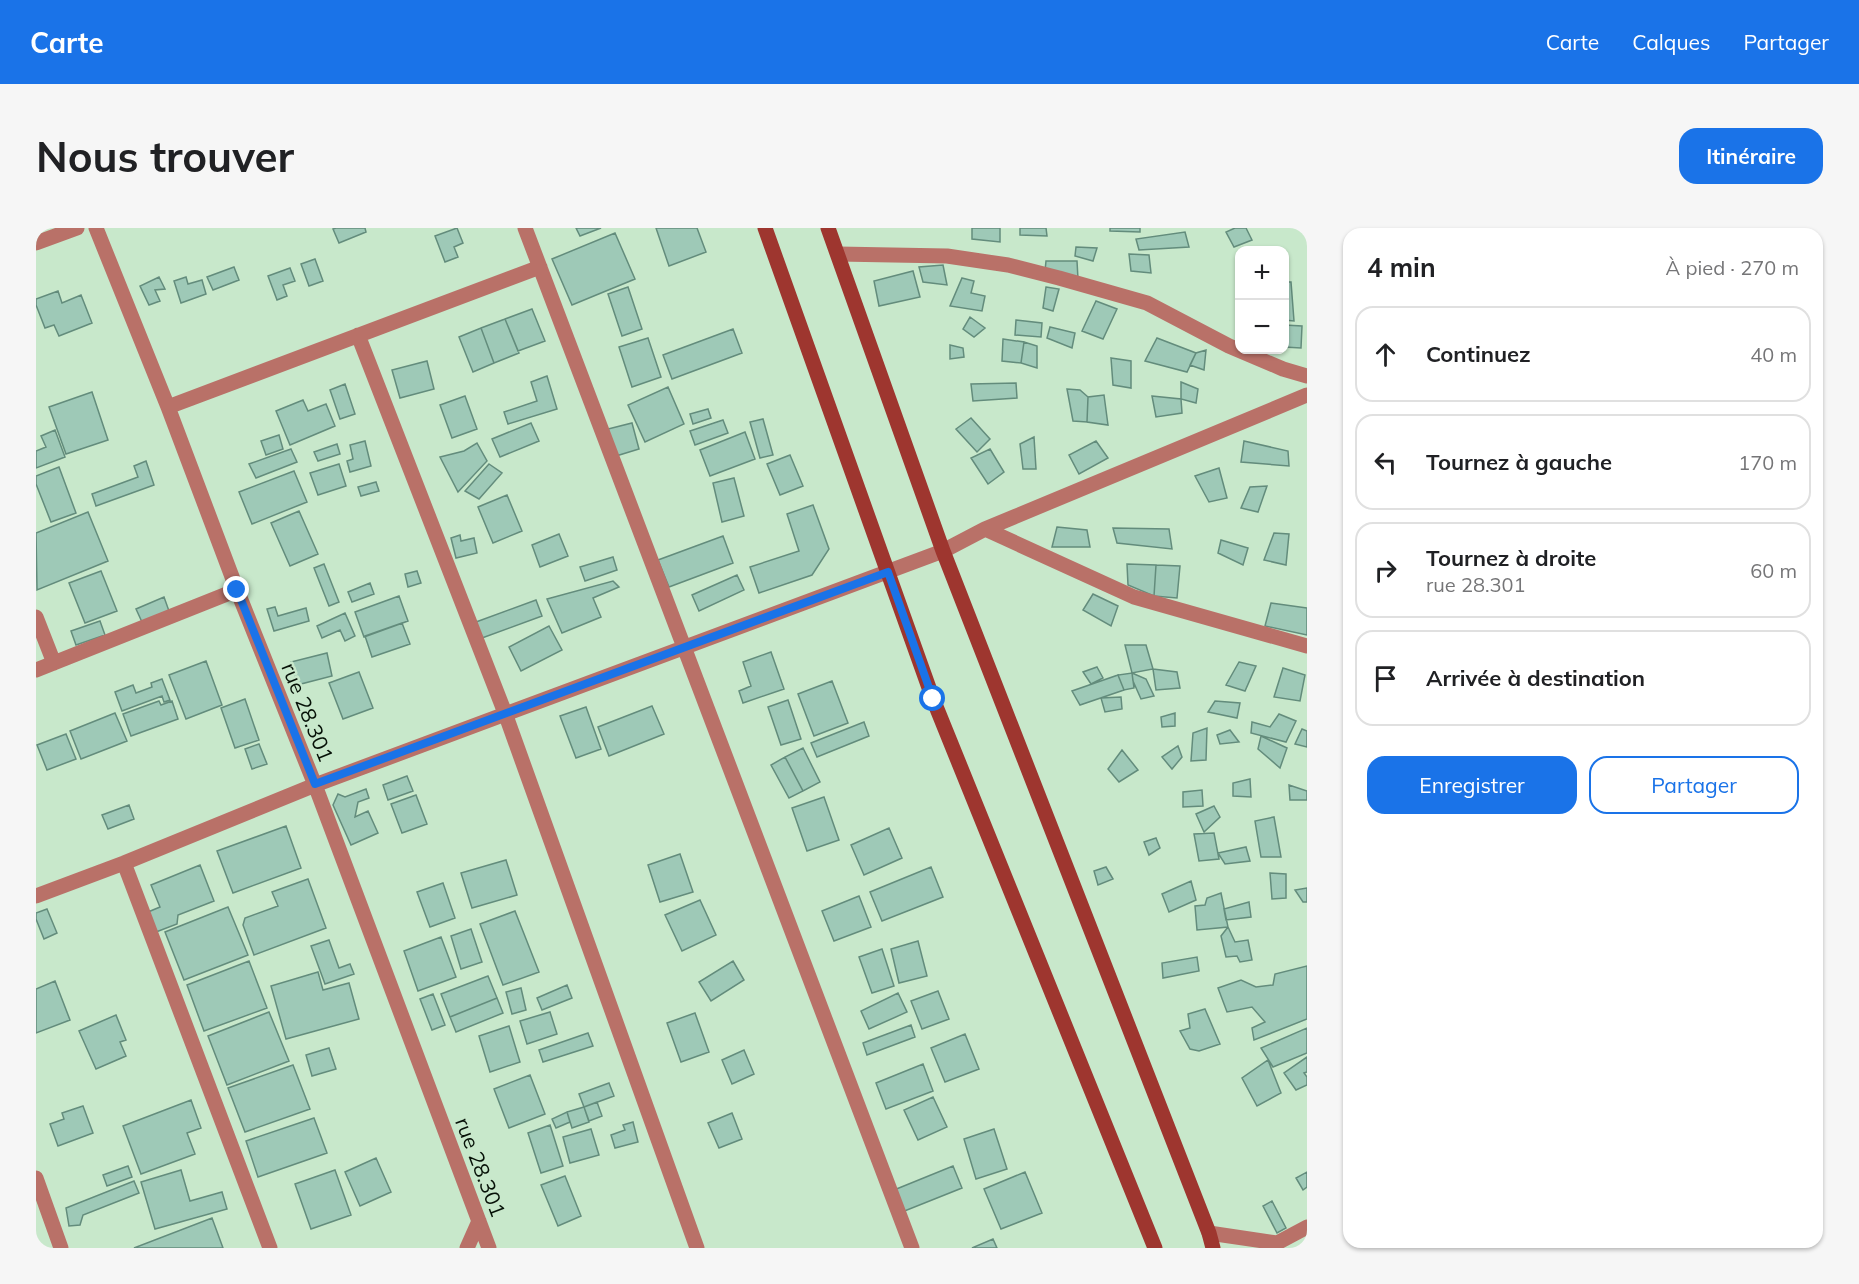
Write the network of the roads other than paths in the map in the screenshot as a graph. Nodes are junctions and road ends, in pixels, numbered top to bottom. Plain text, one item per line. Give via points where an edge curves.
1 (77, 228) edge
2 (96, 228) edge
3 (525, 228) edge
4 (765, 228) edge
5 (828, 228) edge
6 (36, 243) edge
7 (837, 254) junction
8 (540, 267) junction
9 (358, 336) junction
10 (1307, 376) edge
11 (1307, 395) edge
12 (168, 407) junction
13 (985, 530) junction
14 (943, 551) junction
15 (888, 572) junction
16 (237, 590) junction
17 (36, 617) edge
18 (1307, 646) edge
19 (685, 649) junction
20 (54, 663) junction
21 (36, 670) edge
22 (505, 713) junction
23 (315, 784) junction
24 (124, 863) junction
25 (36, 896) edge
26 (36, 1178) edge
27 (479, 1221) junction
28 (1307, 1227) edge
29 (1211, 1241) edge
30 (1152, 1247) edge
31 (61, 1248) edge
32 (270, 1248) edge
33 (467, 1248) edge
34 (489, 1248) edge
35 (697, 1248) edge
36 (912, 1248) edge

1 - 6 street
2 - 12 street, rue 28.301
3 - 8 street
4 - 15 main road
5 - 7 main road
7 - 10 street via 947,256 1059,278 1147,303 1229,346
7 - 14 main road
8 - 9 street
8 - 19 street
9 - 12 street
9 - 22 street
11 - 13 street
12 - 16 street, rue 28.301
13 - 14 street
13 - 18 street via 1134,597
14 - 15 street
14 - 29 main road
15 - 19 street
15 - 30 main road via 933,699
16 - 20 street
16 - 23 street, rue 28.301
17 - 20 street
19 - 22 street
19 - 36 street
20 - 21 street
22 - 23 street
22 - 35 street
23 - 24 street
23 - 27 street, rue 28.301
24 - 25 street
24 - 32 street
26 - 31 street
27 - 33 street
27 - 34 street, rue 28.301
28 - 29 street via 1277,1243

